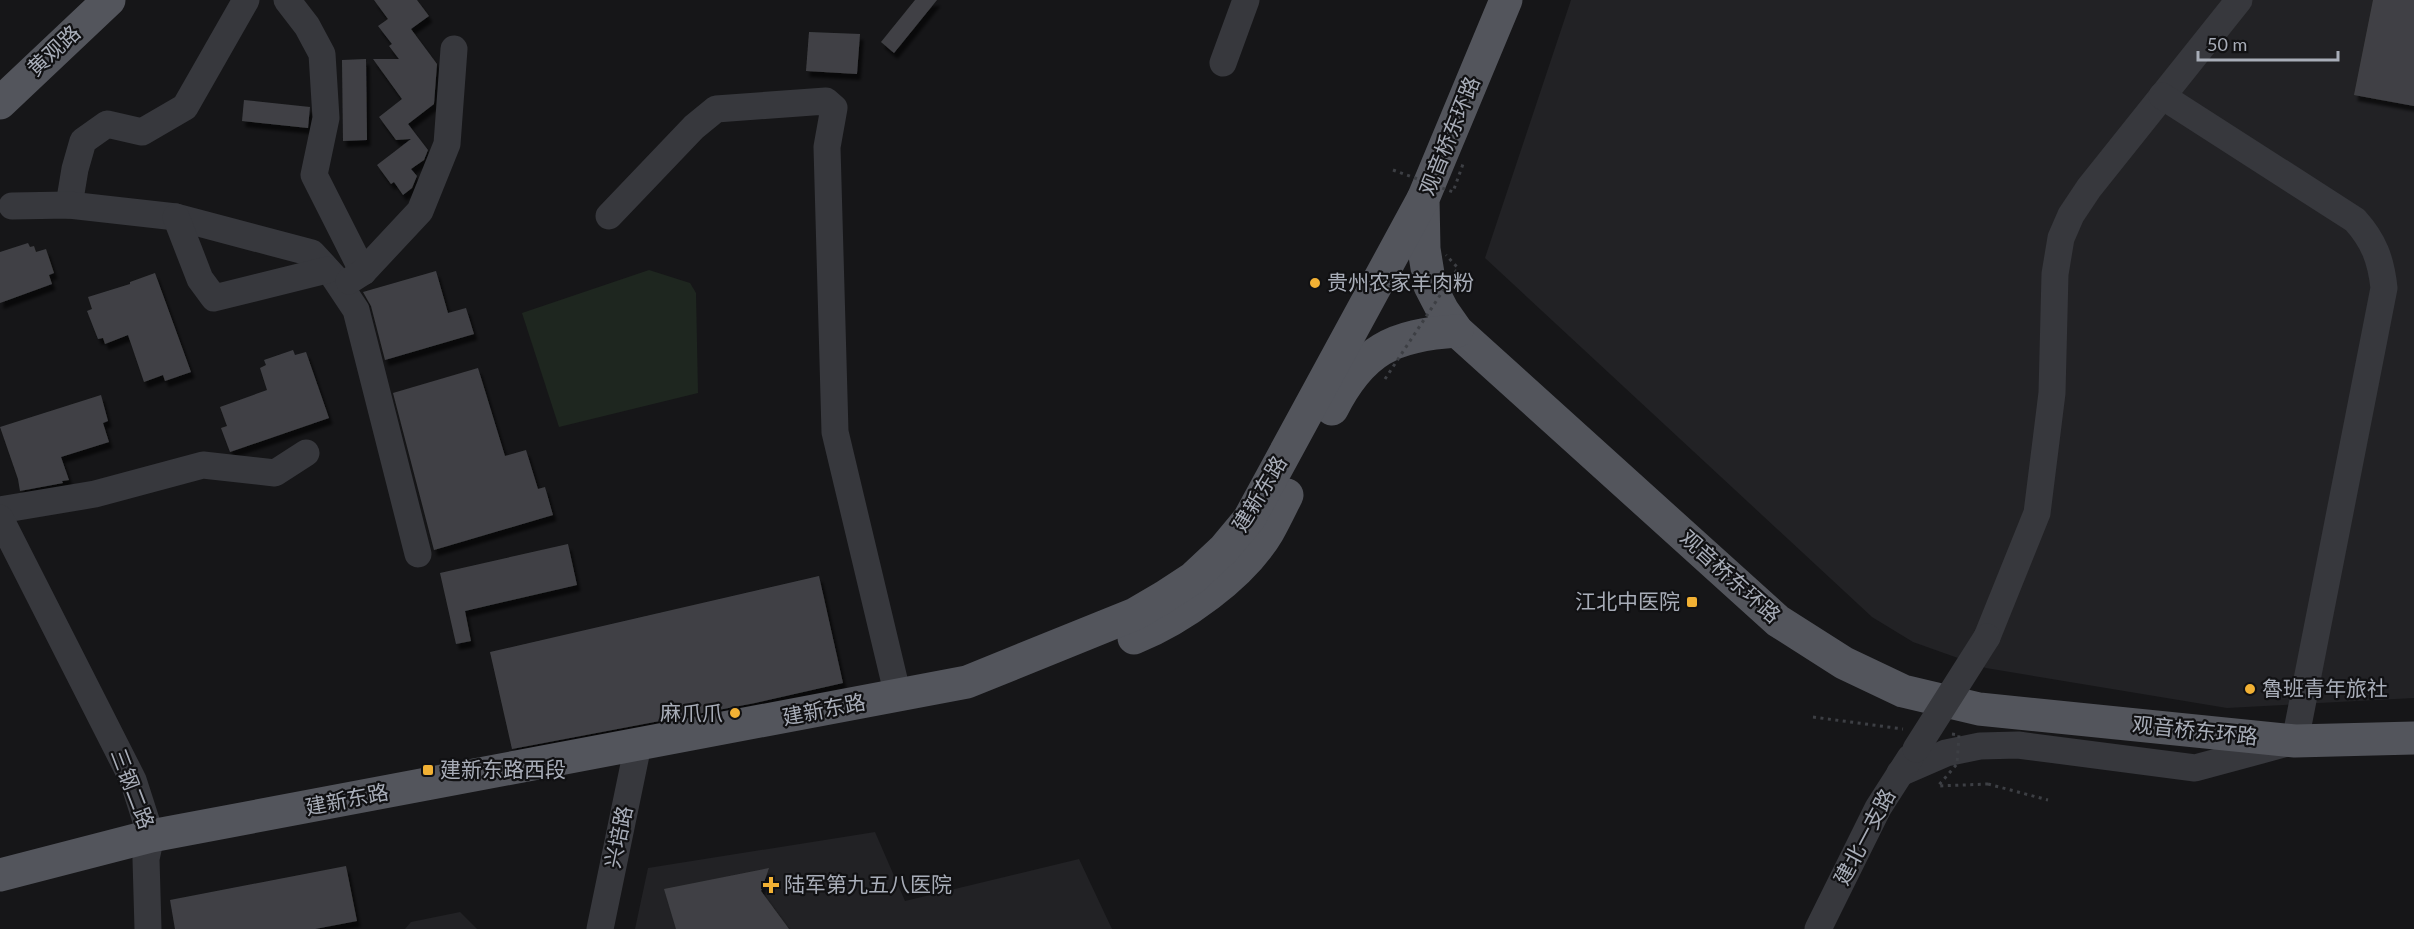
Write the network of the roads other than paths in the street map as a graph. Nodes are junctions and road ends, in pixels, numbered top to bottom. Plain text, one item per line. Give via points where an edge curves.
1 (82, 0) edge
2 (109, 0) edge
3 (246, 0) edge
4 (286, 0) edge
5 (1246, 0) edge
6 (1506, 0) edge
7 (2239, 0) edge
8 (454, 49) dead end
9 (1223, 63) dead end
10 (0, 78) edge
11 (2162, 96) junction
12 (0, 103) edge
13 (1423, 199) junction
14 (69, 205) junction
15 (12, 206) dead end
16 (609, 216) dead end
17 (176, 217) junction
18 (344, 276) junction
19 (1457, 331) junction
20 (306, 453) dead end
21 (0, 510) edge
22 (0, 519) edge
23 (417, 554) dead end
24 (0, 560) edge
25 (898, 696) junction
26 (2414, 738) edge
27 (2295, 741) junction
28 (636, 758) junction
29 (1900, 773) junction
30 (144, 845) junction
31 (0, 875) edge
32 (0, 896) edge
33 (148, 929) edge
34 (598, 929) edge
35 (1818, 929) edge

1 - 10 main road, 黄观路
2 - 12 main road, 黄观路
3 - 14 street via 185,107 142,132 107,124 83,141
4 - 18 street via 307,26 322,54 326,118 314,175
5 - 9 street
6 - 13 main road, 观音桥东环路
7 - 11 street, 建北一支路
8 - 18 street via 447,144 420,211
11 - 27 street via 2355,220 2375,248 2382,266 2384,288
11 - 29 street, 建北一支路, bridge via 2089,188 2061,238 2055,274 2052,393 2037,513 1987,637 1911,739
13 - 19 main road, 观音桥东环路 via 1424,249 1431,286
13 - 25 main road, 建新东路 via 1249,519 1224,549 1193,578 1135,614 967,682
14 - 15 street
14 - 17 street
16 - 25 street via 716,109 826,101 834,108 827,147 835,432
17 - 18 street via 312,253
17 - 18 street via 200,279 214,298
18 - 23 street
19 - 27 main road, 观音桥东环路 via 1778,621 1844,663 1903,692 1979,709
19 - 28 main road, 建新东路 via 1406,338 1369,358 1350,377 1335,401 1267,534 1240,566 1209,593 1146,634 974,705
20 - 21 street via 275,473 203,465 95,494
22 - 30 street, 三钢二路 via 133,780
24 - 30 street, 三钢二路
25 - 28 main road, 建新东路
26 - 27 main road, 观音桥东环路
27 - 29 street via 2195,768 2018,745 1980,746 1946,753
28 - 30 main road, 建新东路
28 - 34 street, 兴培路
29 - 35 street, 建北一支路 via 1878,807
30 - 31 main road, 建新东路
30 - 32 main road, 建新东路
30 - 33 street

